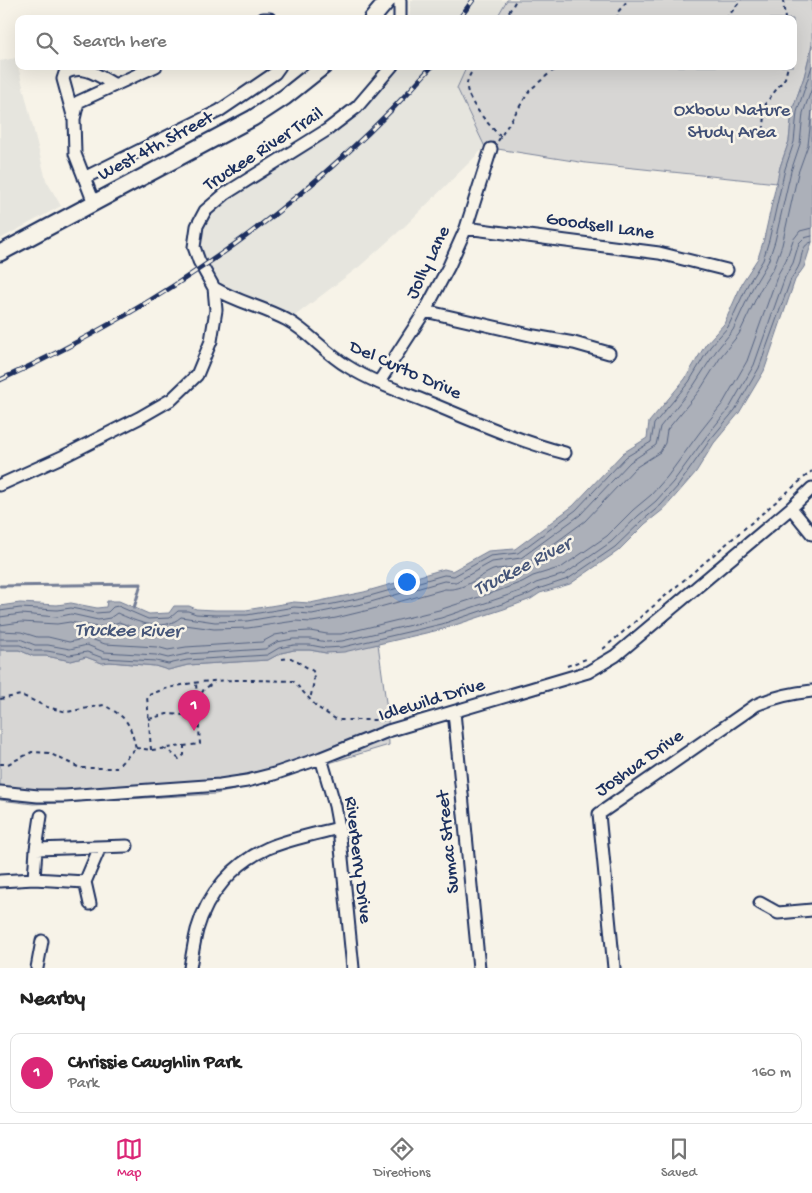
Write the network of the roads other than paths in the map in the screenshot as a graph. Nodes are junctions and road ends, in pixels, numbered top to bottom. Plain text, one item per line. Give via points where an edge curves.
1 (388, 0) edge
2 (400, 0) edge
3 (375, 15) edge
4 (400, 15) edge
5 (70, 70) edge
6 (86, 70) edge
7 (147, 70) edge
8 (277, 70) edge
9 (319, 70) edge
10 (389, 70) edge
11 (115, 85) junction
12 (74, 119) junction
13 (491, 149) road end
14 (84, 178) junction
15 (94, 203) junction
16 (466, 228) junction
17 (0, 253) edge
18 (727, 270) dead end
19 (214, 288) junction
20 (425, 311) junction
21 (609, 353) dead end
22 (379, 382) junction
23 (565, 453) dead end
24 (0, 485) edge
25 (812, 488) edge
26 (791, 508) junction
27 (812, 534) edge
28 (812, 691) edge
29 (454, 712) junction
30 (322, 758) junction
31 (0, 792) edge
32 (41, 816) dead end
33 (339, 828) junction
34 (127, 846) dead end
35 (100, 847) junction
36 (36, 849) junction
37 (34, 879) junction
38 (0, 881) edge
39 (86, 882) junction
40 (760, 903) dead end
41 (90, 904) dead end
42 (812, 910) edge
43 (42, 941) dead end
44 (38, 968) edge
45 (190, 968) edge
46 (353, 968) edge
47 (479, 968) edge
48 (614, 968) edge

1 - 3 main road
2 - 4 street
5 - 12 street via 63,80
6 - 11 street
7 - 11 street
8 - 14 street via 219,111
9 - 15 main road, West 4th Street via 253,118
10 - 19 street, Truckee River Trail via 357,107 327,130 225,194 204,211 197,226 194,247
11 - 12 street via 78,102
12 - 14 street via 74,154
13 - 16 street, Jolly Lane
14 - 15 street
15 - 17 main road, West 4th Street
16 - 18 street, Goodsell Lane via 659,253
16 - 20 street, Jolly Lane
19 - 22 street, Del Curto Drive via 288,321 348,367
19 - 24 street, Truckee River Trail via 216,310 211,341 197,375 172,399 92,443
20 - 21 street
20 - 22 street, Jolly Lane
22 - 23 street, Del Curto Drive via 535,446
25 - 26 street, Idlewild Drive
26 - 27 street
26 - 29 street, Idlewild Drive via 602,665
28 - 48 street, Joshua Drive via 771,698 756,705 599,814
29 - 30 street, Idlewild Drive via 388,732
29 - 47 street, Sumac Street
30 - 31 street, Idlewild Drive via 274,774 220,785 65,796
30 - 33 street, Riverberry Drive
32 - 36 street
33 - 45 street via 267,848 222,881 203,912
33 - 46 street, Riverberry Drive
34 - 35 street
35 - 36 street
35 - 39 street
36 - 37 street
37 - 38 street
37 - 39 street
39 - 41 street
40 - 42 street via 778,913
43 - 44 street

